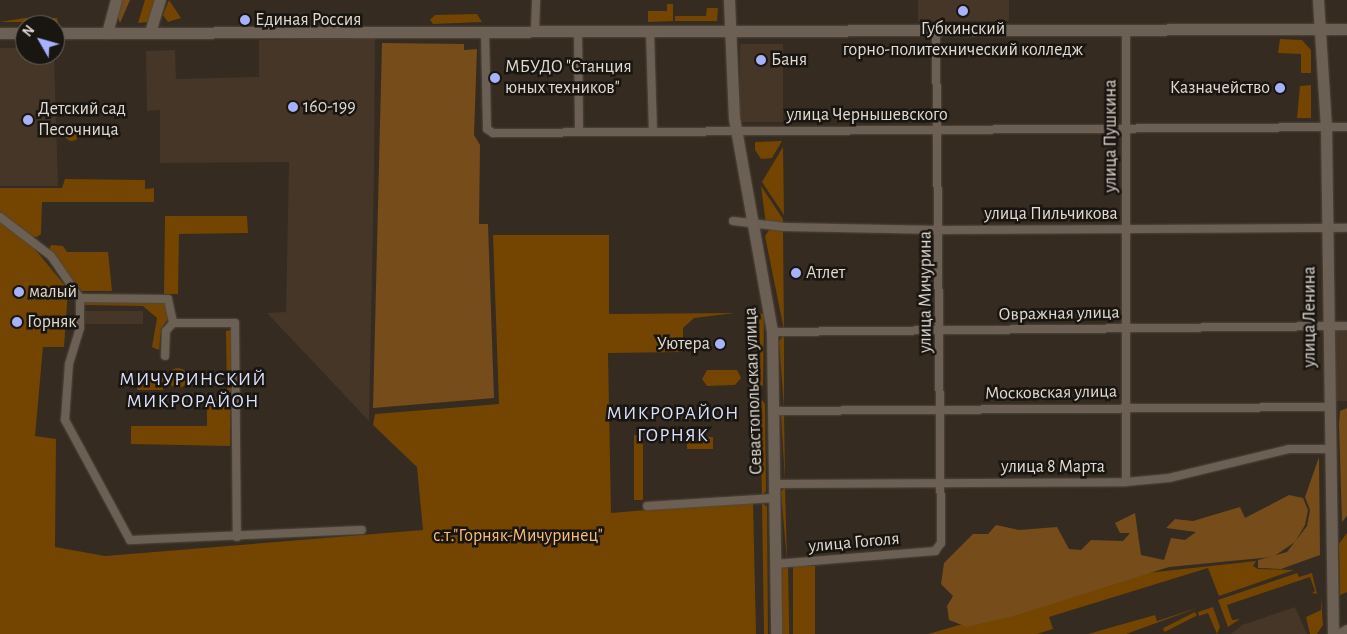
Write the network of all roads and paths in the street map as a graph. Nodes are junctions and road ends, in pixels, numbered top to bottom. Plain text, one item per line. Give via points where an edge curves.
1 (116, 0) edge
2 (160, 0) edge
3 (536, 0) edge
4 (729, 0) edge
5 (1318, 0) edge
6 (1347, 28) edge
7 (1318, 29) junction
8 (730, 30) junction
9 (936, 30) junction
10 (1126, 30) junction
11 (485, 31) junction
12 (535, 31) junction
13 (578, 31) junction
14 (650, 31) junction
15 (150, 32) junction
16 (0, 33) edge
17 (15, 33) edge
18 (65, 33) edge
19 (107, 33) junction
20 (1326, 126) junction
21 (1347, 127) edge
22 (939, 130) junction
23 (1126, 130) junction
24 (736, 131) junction
25 (579, 132) junction
26 (653, 132) junction
27 (0, 217) edge
28 (732, 221) dead end
29 (754, 226) junction
30 (1327, 228) junction
31 (1347, 228) edge
32 (1126, 229) junction
33 (940, 230) junction
34 (80, 298) junction
35 (172, 323) junction
36 (1327, 326) junction
37 (1347, 326) edge
38 (1127, 327) junction
39 (941, 331) junction
40 (772, 332) junction
41 (165, 356) dead end
42 (1126, 407) junction
43 (1329, 407) junction
44 (941, 409) junction
45 (773, 411) junction
46 (1329, 449) junction
47 (1126, 482) junction
48 (774, 484) junction
49 (941, 484) junction
50 (775, 498) junction
51 (648, 506) dead end
52 (362, 530) dead end
53 (237, 537) junction
54 (935, 551) joint
55 (775, 564) junction
56 (1347, 630) edge
57 (776, 634) edge
58 (1333, 634) edge
59 (1340, 634) edge

1 - 19 main road
2 - 15 main road
3 - 12 street
4 - 8 main road, Севастопольская улица
5 - 7 main road, улица Ленина
6 - 7 main road
7 - 10 main road
7 - 20 main road, улица Ленина via 1324,48
8 - 9 main road
8 - 14 main road
8 - 24 main road, Севастопольская улица
9 - 10 main road
9 - 22 street, улица Мичурина
10 - 23 street, улица Пушкина
11 - 12 main road
11 - 15 main road
11 - 25 street, улица Чернышевского via 487,129 493,133
12 - 13 main road
13 - 14 main road
13 - 25 street
14 - 26 street
15 - 19 main road
16 - 17 main road
18 - 19 main road
20 - 21 street, улица Чернышевского
20 - 23 street, улица Чернышевского
20 - 30 main road, улица Ленина
22 - 23 street, улица Чернышевского
22 - 24 street, улица Чернышевского
22 - 33 street, улица Мичурина
23 - 32 street, улица Пушкина
24 - 26 street, улица Чернышевского
24 - 29 main road, Севастопольская улица
25 - 26 street, улица Чернышевского
27 - 34 street via 51,256
28 - 29 street, улица Пильчикова
29 - 33 street, улица Пильчикова
29 - 40 main road, Севастопольская улица
30 - 31 street, улица Пильчикова
30 - 32 street, улица Пильчикова
30 - 36 main road, улица Ленина
32 - 33 street, улица Пильчикова
32 - 38 street, улица Пушкина
33 - 39 street, улица Мичурина
34 - 35 street via 168,299
34 - 53 street via 65,420 97,476 122,532 138,542
35 - 41 street via 166,331
35 - 53 street via 235,323
36 - 37 street, Овражная улица
36 - 38 street, Овражная улица
36 - 43 main road, улица Ленина
38 - 39 street, Овражная улица
38 - 42 street, улица Пушкина
39 - 40 street, Овражная улица
39 - 44 street, улица Мичурина
40 - 45 main road, Севастопольская улица
42 - 43 street, Московская улица
42 - 44 street, Московская улица
42 - 47 street, улица Пушкина
43 - 46 main road, улица Ленина
44 - 45 street, Московская улица
44 - 49 street, улица Мичурина
45 - 48 main road, Севастопольская улица
46 - 47 street, улица 8 Марта via 1289,449 1169,478
46 - 58 main road, улица Ленина
47 - 49 street, улица 8 Марта
48 - 49 street, улица 8 Марта
48 - 50 main road, Севастопольская улица
49 - 54 street, улица Мичурина via 941,543
50 - 51 street
50 - 55 main road, Севастопольская улица
52 - 53 street
54 - 55 street, улица Гоголя
55 - 57 main road, Севастопольская улица
56 - 59 main road

